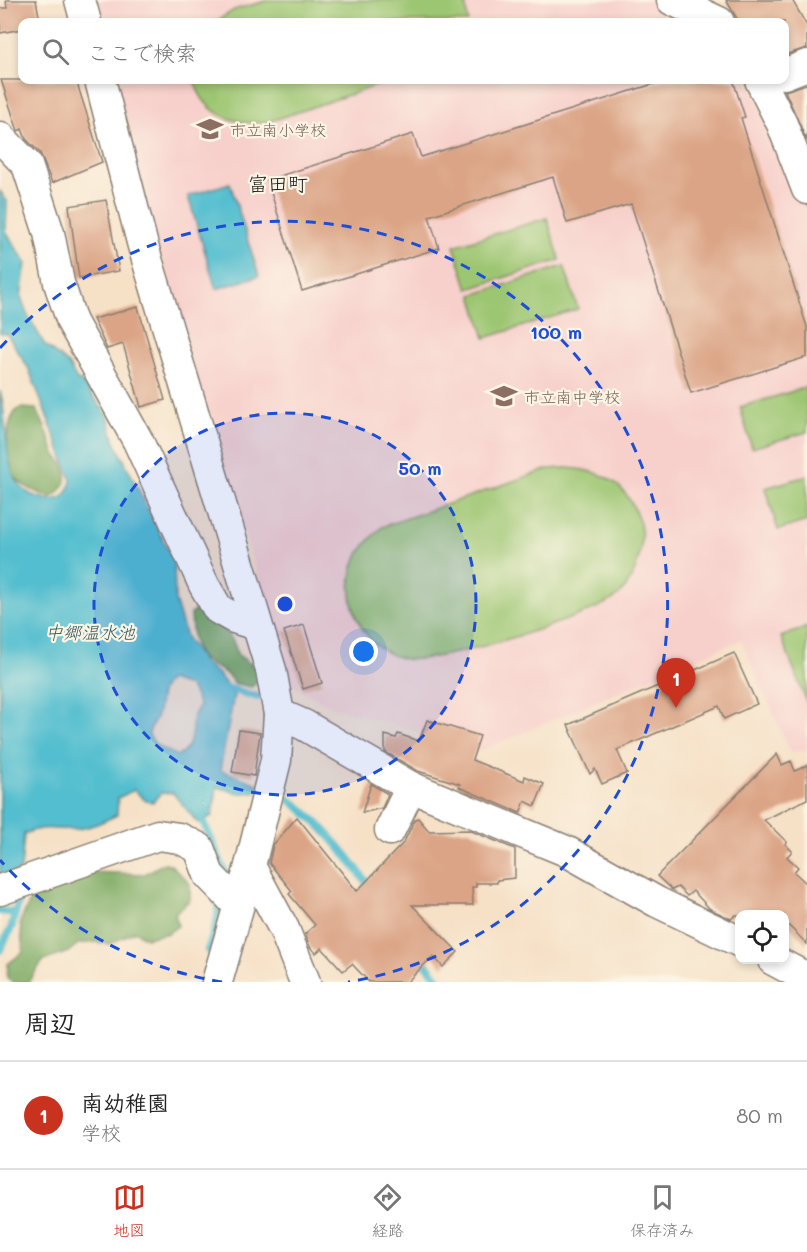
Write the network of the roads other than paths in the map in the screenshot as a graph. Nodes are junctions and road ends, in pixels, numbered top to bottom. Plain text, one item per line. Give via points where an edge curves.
1 (80, 0) edge
2 (672, 0) edge
3 (85, 18) edge
4 (710, 18) edge
5 (807, 65) edge
6 (789, 72) edge
7 (101, 84) edge
8 (772, 84) edge
9 (0, 137) edge
10 (799, 147) edge
11 (807, 189) edge
12 (256, 625) junction
13 (279, 714) junction
14 (411, 787) junction
15 (390, 830) dead end
16 (250, 866) junction
17 (0, 891) edge
18 (238, 905) junction
19 (735, 940) edge
20 (781, 964) edge
21 (807, 978) edge
22 (216, 982) edge
23 (305, 982) edge

1 - 3 street
2 - 4 street
5 - 6 street
7 - 12 street via 147,257
8 - 10 street
9 - 12 street via 27,165 72,322 138,441 204,585 218,609
10 - 11 street
12 - 13 street via 271,670
13 - 14 street
13 - 16 street via 276,760
14 - 15 street
14 - 19 street via 566,851
16 - 18 street
16 - 23 street via 284,929
17 - 18 street via 158,834 179,838 199,848 210,875
18 - 22 street
20 - 21 street

